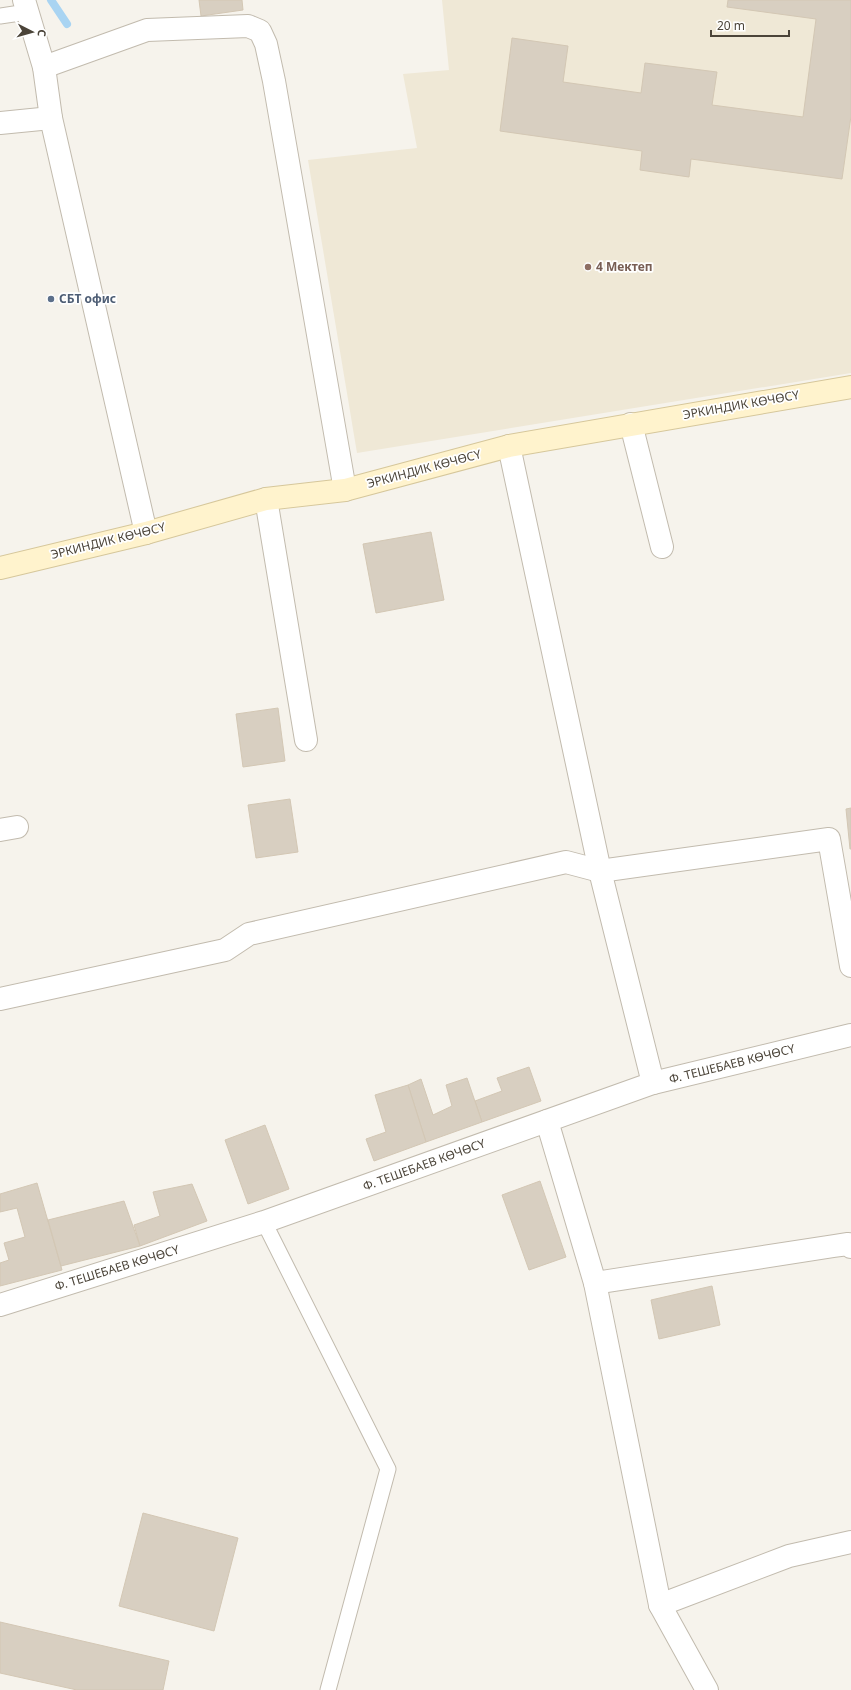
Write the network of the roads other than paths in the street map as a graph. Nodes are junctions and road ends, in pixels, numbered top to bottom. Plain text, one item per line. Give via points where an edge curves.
1 (25, 6) edge
2 (0, 16) edge
3 (44, 68) junction
4 (51, 118) junction
5 (0, 123) edge
6 (851, 386) edge
7 (631, 424) junction
8 (509, 446) junction
9 (345, 490) junction
10 (266, 499) junction
11 (146, 533) junction
12 (662, 547) dead end
13 (0, 568) edge
14 (306, 740) dead end
15 (600, 871) junction
16 (851, 966) edge
17 (0, 999) edge
18 (851, 1035) edge
19 (653, 1083) junction
20 (547, 1121) junction
21 (264, 1222) junction
22 (851, 1247) edge
23 (595, 1283) junction
24 (0, 1305) edge
25 (851, 1542) edge
26 (660, 1605) junction
27 (328, 1690) edge
28 (707, 1690) edge

1 - 2 lane
1 - 3 street
3 - 4 street
3 - 9 street via 147,30 248,26 260,32 266,44 274,81
4 - 5 street
4 - 11 street
6 - 7 main road, ЭРКИНДИК КӨЧӨСҮ
7 - 8 main road, ЭРКИНДИК КӨЧӨСҮ
7 - 12 street
8 - 9 main road, ЭРКИНДИК КӨЧӨСҮ
8 - 15 street
9 - 10 main road, ЭРКИНДИК КӨЧӨСҮ
10 - 11 main road, ЭРКИНДИК КӨЧӨСҮ
10 - 14 street
11 - 13 main road, ЭРКИНДИК КӨЧӨСҮ
15 - 16 street via 829,839
15 - 17 street via 566,862 249,934 225,950
15 - 19 street
18 - 19 street, Ф. ТЕШЕБАЕВ КӨЧӨСҮ
19 - 20 street, Ф. ТЕШЕБАЕВ КӨЧӨСҮ
20 - 21 street, Ф. ТЕШЕБАЕВ КӨЧӨСҮ
20 - 23 street
21 - 24 street, Ф. ТЕШЕБАЕВ КӨЧӨСҮ
21 - 27 lane via 388,1469
22 - 23 street via 848,1244
23 - 26 street
25 - 26 street via 789,1556
26 - 28 street

